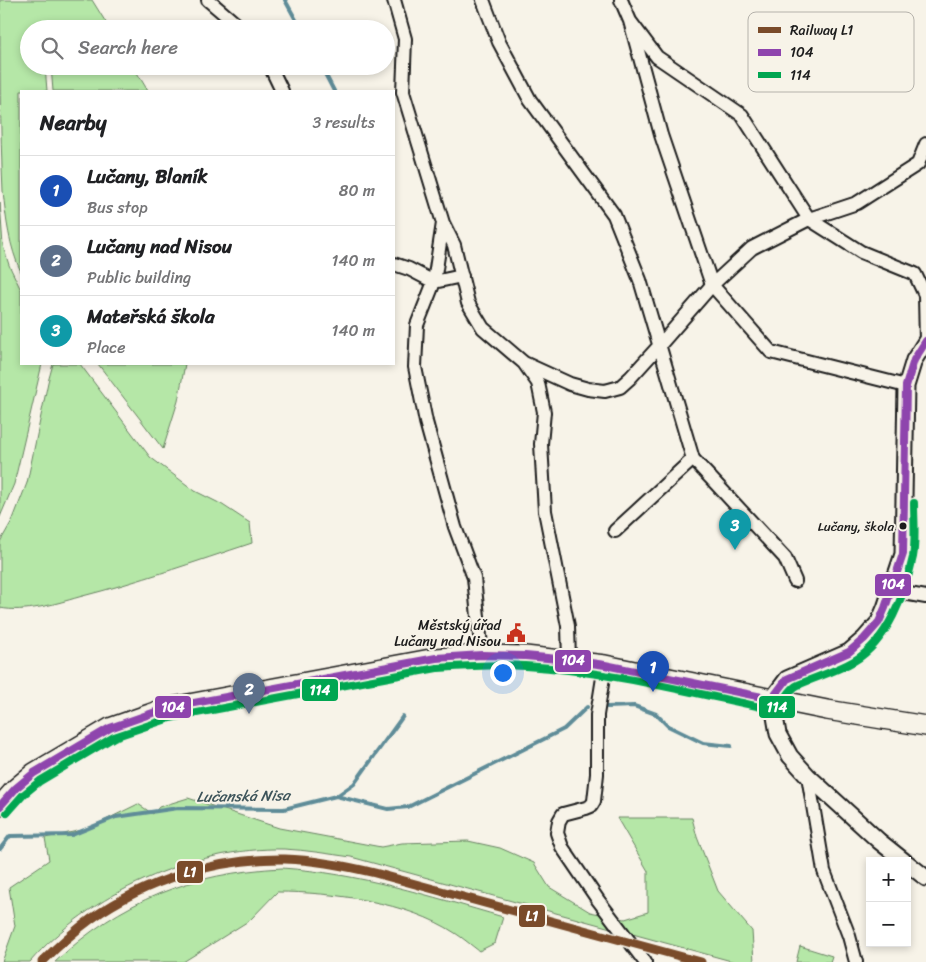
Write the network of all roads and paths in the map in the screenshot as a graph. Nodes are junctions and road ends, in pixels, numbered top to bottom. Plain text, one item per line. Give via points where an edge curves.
1 (208, 0) edge
2 (394, 0) edge
3 (483, 0) edge
4 (621, 0) edge
5 (231, 20) edge
6 (630, 21) junction
7 (274, 75) edge
8 (282, 90) edge
9 (926, 144) edge
10 (809, 219) junction
11 (442, 223) junction
12 (395, 264) edge
13 (462, 276) junction
14 (434, 282) junction
15 (712, 285) junction
16 (926, 342) edge
17 (659, 346) junction
18 (524, 363) junction
19 (906, 386) junction
20 (693, 459) junction
21 (615, 531) dead end
22 (795, 581) dead end
23 (892, 591) junction
24 (926, 597) edge
25 (482, 655) junction
26 (569, 660) junction
27 (605, 665) junction
28 (772, 699) junction
29 (926, 726) edge
30 (808, 776) junction
31 (0, 806) edge
32 (899, 857) edge
33 (911, 866) edge
34 (926, 878) edge
35 (645, 962) edge
36 (856, 962) edge

1 - 5 street
2 - 11 street via 405,39 403,92
3 - 17 street via 499,42 530,100 614,215 640,280
4 - 6 street
6 - 10 street via 657,57 742,115
6 - 15 street via 661,135
7 - 8 street
9 - 10 street via 918,164 880,189 857,203
10 - 15 street via 752,248
10 - 16 street via 861,252 916,274 925,295
11 - 13 street via 454,245
11 - 14 street
12 - 14 street
13 - 14 street
13 - 18 street via 468,303 483,328
14 - 25 street via 417,325 415,367 426,422 455,527 474,578
15 - 17 street
15 - 19 street via 771,352
16 - 19 street via 914,360
17 - 18 street via 620,387 605,391 570,384
17 - 20 street
18 - 26 street via 538,383 544,412 541,444 545,511 568,626
19 - 23 street via 903,554
20 - 21 street
20 - 22 street via 785,558
23 - 24 street
23 - 28 street via 879,622 864,639 849,652 787,679
25 - 26 main road
25 - 31 main road via 436,658 167,708 116,725 85,743 34,774
26 - 27 main road
27 - 28 main road
27 - 35 street via 598,715 594,801 586,808 563,814 558,833 562,848
28 - 29 main road
28 - 30 street via 778,734 790,756
30 - 32 street
30 - 36 street via 824,871
33 - 34 street

